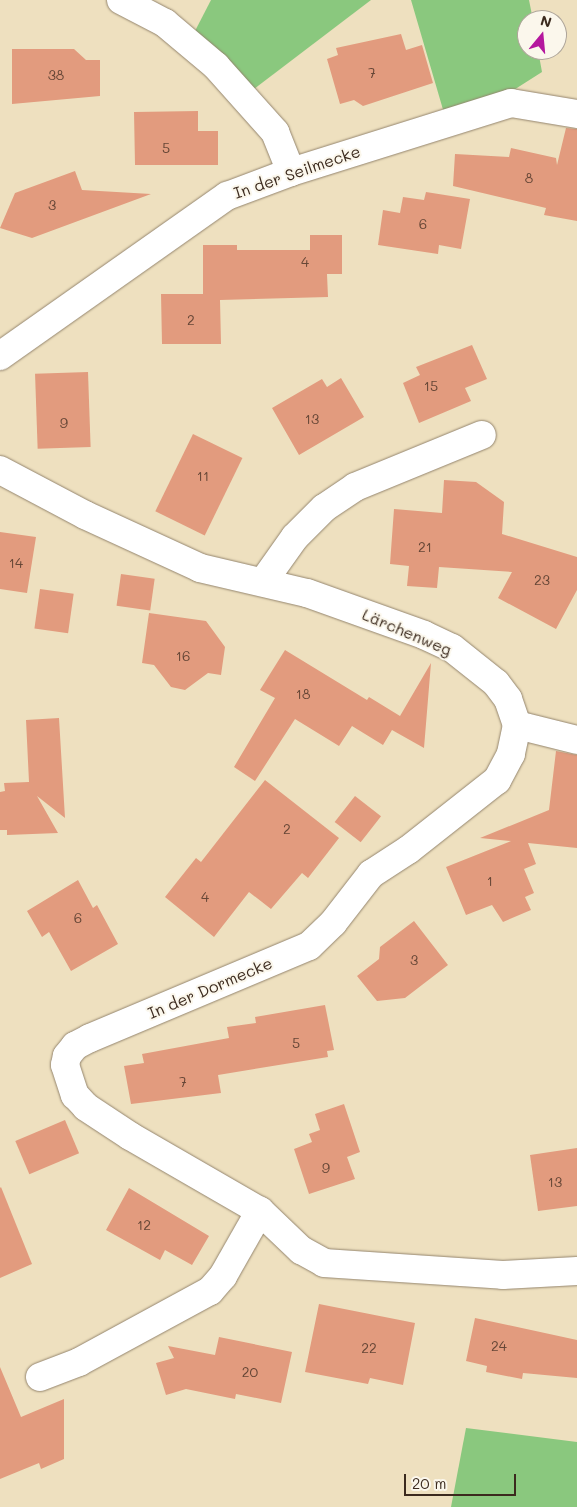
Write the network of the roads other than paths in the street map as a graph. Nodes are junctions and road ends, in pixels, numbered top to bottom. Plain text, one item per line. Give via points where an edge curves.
1 (121, 0) edge
2 (577, 114) edge
3 (291, 172) junction
4 (0, 356) edge
5 (482, 435) dead end
6 (0, 470) edge
7 (263, 582) junction
8 (518, 725) junction
9 (577, 740) edge
10 (260, 1211) junction
11 (577, 1271) edge
12 (40, 1377) dead end

1 - 3 street via 165,23 216,66 275,132
2 - 3 street, In der Seilmecke via 511,103
3 - 4 street, In der Seilmecke via 205,208
5 - 7 street via 355,487 332,502 295,537
6 - 7 street, Lärchenweg via 175,558 223,574
7 - 8 street, Lärchenweg via 316,596 452,648 496,683 508,699
8 - 9 street
8 - 10 street, In der Dormecke via 511,754 497,780 408,850 371,874 333,923 309,946 90,1038 67,1056 68,1079 75,1095 86,1106 130,1136
10 - 11 street, In der Dormecke via 301,1250 324,1263 503,1275
10 - 12 street via 223,1276 210,1291 79,1362

